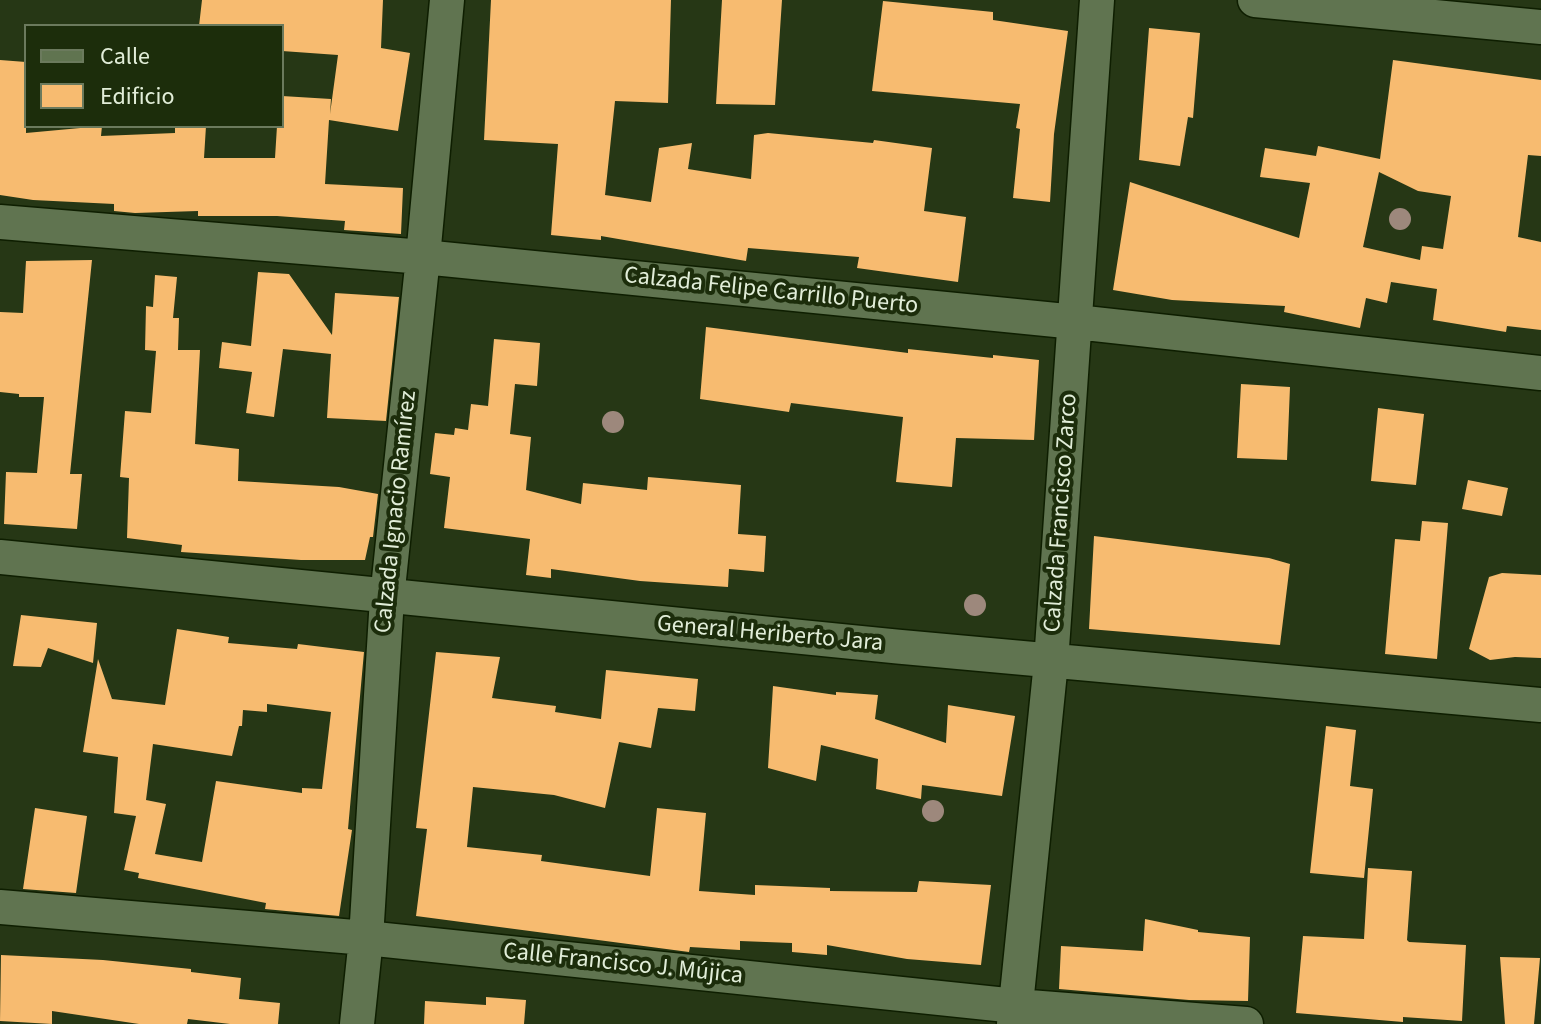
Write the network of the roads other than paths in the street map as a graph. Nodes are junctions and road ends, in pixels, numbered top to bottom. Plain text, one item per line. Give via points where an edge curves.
1 (447, 0) edge
2 (1097, 0) edge
3 (1255, 0) edge
4 (1541, 27) edge
5 (0, 222) edge
6 (423, 257) junction
7 (1076, 322) junction
8 (1541, 373) edge
9 (0, 557) edge
10 (387, 598) junction
11 (1051, 662) junction
12 (1541, 705) edge
13 (0, 907) edge
14 (366, 938) junction
15 (1015, 1015) edge
16 (357, 1024) edge
17 (1246, 1024) edge

1 - 6 street, Calzada Ignacio Ramírez
2 - 7 street, Calzada Francisco Zarco
3 - 4 street
5 - 6 street, Calzada Felipe Carrillo Puerto
6 - 7 street, Calzada Felipe Carrillo Puerto
6 - 10 street, Calzada Ignacio Ramírez
7 - 8 street, Calzada Felipe Carrillo Puerto
7 - 11 street, Calzada Francisco Zarco
9 - 10 street, General Heriberto Jara
10 - 11 street, General Heriberto Jara
10 - 14 street, Calzada Ignacio Ramírez
11 - 12 street, General Heriberto Jara
11 - 15 street, Calzada Francisco Zarco
13 - 14 street, Calle Francisco J. Mújica
14 - 15 street, Calle Francisco J. Mújica
14 - 16 street, Calzada Ignacio Ramírez
15 - 17 street, Calle Francisco J. Mújica

